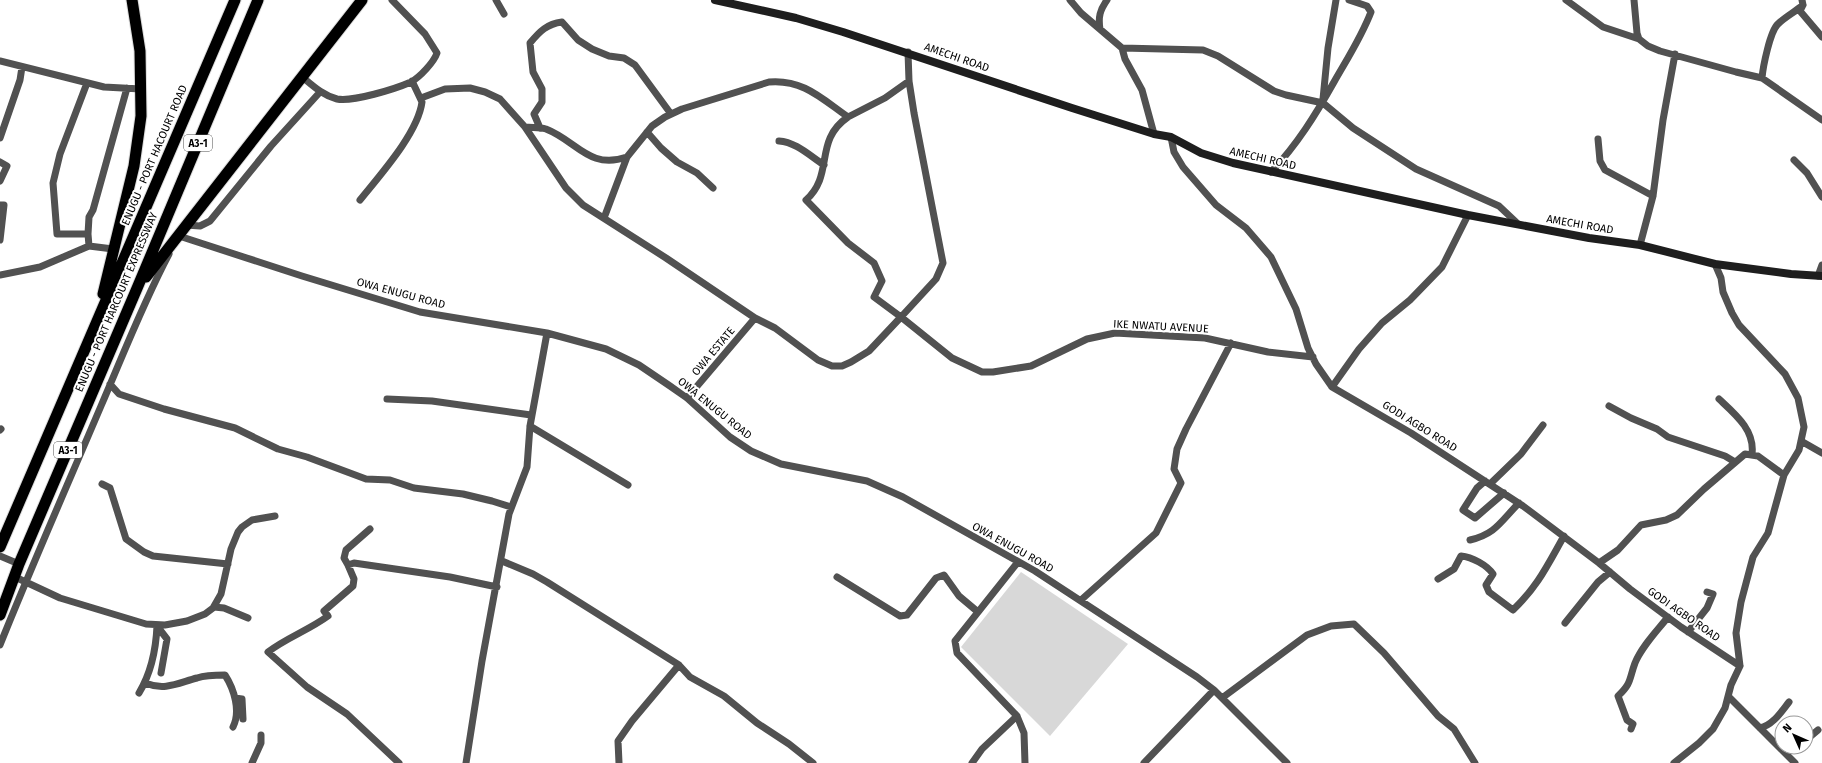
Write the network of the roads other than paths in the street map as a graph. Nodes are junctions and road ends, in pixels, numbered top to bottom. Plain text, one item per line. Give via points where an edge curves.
1 (132, 0) edge
2 (235, 0) edge
3 (258, 0) edge
4 (362, 0) edge
5 (392, 0) edge
6 (496, 0) edge
7 (715, 0) edge
8 (1070, 0) edge
9 (1107, 0) edge
10 (1336, 0) edge
11 (1349, 0) edge
12 (1566, 0) edge
13 (1634, 0) edge
14 (1803, 3) edge
15 (504, 14) dead end
16 (1100, 29) junction
17 (1822, 37) edge
18 (1639, 39) junction
19 (1122, 48) junction
20 (908, 52) junction
21 (1675, 54) junction
22 (0, 61) edge
23 (22, 67) junction
24 (301, 76) junction
25 (1762, 78) junction
26 (412, 81) junction
27 (910, 81) junction
28 (87, 83) junction
29 (127, 88) junction
30 (141, 89) junction
31 (320, 92) junction
32 (421, 98) junction
33 (1323, 103) junction
34 (671, 114) junction
35 (848, 117) junction
36 (1822, 120) edge
37 (525, 127) junction
38 (540, 128) junction
39 (647, 132) junction
40 (1154, 134) junction
41 (1171, 137) junction
42 (0, 138) edge
43 (1598, 139) dead end
44 (779, 141) dead end
45 (627, 157) junction
46 (1794, 160) dead end
47 (0, 162) edge
48 (824, 165) junction
49 (1271, 172) junction
50 (0, 181) edge
51 (713, 188) dead end
52 (1653, 196) junction
53 (1822, 197) edge
54 (360, 200) dead end
55 (0, 206) edge
56 (1468, 215) junction
57 (604, 218) junction
58 (1517, 223) junction
59 (186, 225) junction
60 (88, 234) junction
61 (179, 236) junction
62 (0, 240) edge
63 (1640, 245) junction
64 (89, 246) junction
65 (113, 249) junction
66 (1716, 264) junction
67 (1822, 265) edge
68 (0, 275) edge
69 (1820, 276) edge
70 (138, 286) junction
71 (901, 317) junction
72 (755, 318) junction
73 (98, 320) junction
74 (547, 333) junction
75 (1231, 343) junction
76 (1313, 357) junction
77 (110, 384) junction
78 (1332, 387) junction
79 (687, 398) junction
80 (387, 399) dead end
81 (1719, 399) dead end
82 (1609, 406) dead end
83 (531, 415) junction
84 (1543, 425) dead end
85 (530, 426) junction
86 (1800, 441) junction
87 (1752, 454) junction
88 (1822, 454) edge
89 (1735, 462) junction
90 (1784, 475) junction
91 (1488, 482) junction
92 (102, 484) dead end
93 (628, 485) dead end
94 (1504, 493) junction
95 (1519, 503) junction
96 (511, 508) junction
97 (275, 516) dead end
98 (370, 529) dead end
99 (1564, 536) junction
100 (1470, 540) dead end
101 (0, 547) edge
102 (0, 556) edge
103 (502, 561) junction
104 (1018, 562) junction
105 (1599, 563) junction
106 (19, 564) junction
107 (228, 564) junction
108 (351, 564) junction
109 (1610, 572) junction
110 (15, 577) junction
111 (837, 578) dead end
112 (1438, 578) dead end
113 (26, 581) junction
114 (497, 587) junction
115 (1707, 592) dead end
116 (1081, 600) junction
117 (214, 607) junction
118 (978, 612) junction
119 (0, 615) edge
120 (1668, 617) junction
121 (248, 618) dead end
122 (1565, 623) dead end
123 (157, 626) junction
124 (1688, 632) junction
125 (0, 645) edge
126 (679, 665) junction
127 (1740, 666) junction
128 (162, 673) dead end
129 (145, 683) junction
130 (1214, 690) junction
131 (139, 693) dead end
132 (1729, 697) junction
133 (235, 698) junction
134 (1222, 698) junction
135 (1789, 702) dead end
136 (1017, 716) junction
137 (243, 719) dead end
138 (233, 727) dead end
139 (1760, 728) junction
140 (1631, 729) dead end
141 (1818, 730) dead end
142 (1814, 733) edge
143 (261, 735) dead end
144 (1774, 742) edge
145 (1787, 755) edge
146 (252, 763) edge
147 (399, 763) edge
148 (466, 763) edge
149 (619, 763) edge
150 (813, 763) edge
151 (972, 763) edge
152 (1025, 763) edge
153 (1144, 763) edge
154 (1287, 763) edge
155 (1475, 763) edge
156 (1674, 763) edge
157 (1795, 763) edge

1 - 30 highway via 140,51
2 - 73 highway, ENUGU - PORT HACOURT ROAD
3 - 70 highway, ENUGU - PORT HARCOURT EXPRESSWAY / A3-1
4 - 24 highway
5 - 26 street via 425,34 437,52 428,66
6 - 15 street
7 - 20 main road, AMECHI ROAD via 796,18
8 - 16 street
9 - 16 street via 1098,18
10 - 33 street
11 - 33 street via 1367,6 1371,12 1358,42
12 - 18 street via 1604,27
13 - 18 street via 1636,33
14 - 17 street via 1800,11
14 - 25 street via 1777,25 1772,33 1763,64
16 - 19 street
18 - 21 street via 1660,51
19 - 33 street via 1203,50 1218,56 1274,91 1286,96
19 - 40 street via 1125,59 1142,90
20 - 27 street
20 - 40 main road, AMECHI ROAD
21 - 25 street
21 - 52 street
22 - 23 street
23 - 28 street
23 - 42 street
24 - 31 street
24 - 59 highway
25 - 36 street
26 - 31 street via 354,99 338,99
26 - 32 street
27 - 35 street via 885,98
27 - 71 street via 943,263 936,279
28 - 29 street
28 - 60 street via 60,154 53,183 57,234
29 - 30 street
29 - 60 street via 89,217
30 - 65 highway via 141,116 134,166
31 - 59 street via 271,146 210,221 200,226
32 - 37 street via 445,89 470,88 485,92 500,99
32 - 54 street via 421,110 412,128 386,168
33 - 49 street
33 - 58 street via 1353,128 1416,169 1499,206
34 - 35 street via 769,82 781,81 794,83 809,90
34 - 38 street via 634,65 624,58 592,50 578,40 562,22 551,23 530,42 533,72 542,89 542,102 534,114
34 - 39 street
35 - 48 street via 838,124 831,134
37 - 38 street
37 - 57 street via 574,197
38 - 45 street via 602,160 615,161
39 - 45 street
39 - 51 street via 677,162 697,173
40 - 41 main road, AMECHI ROAD
41 - 49 main road, AMECHI ROAD via 1200,152
41 - 76 street, GODI AGBO ROAD via 1174,152 1183,167 1210,198 1246,228 1271,257 1296,309
43 - 52 street via 1600,161 1605,170
44 - 48 street via 790,143
45 - 57 street
46 - 53 street via 1807,173
47 - 50 street via 7,166
48 - 71 street, IKE NWATU AVENUE via 818,188 806,200 848,243 874,263 882,281 874,297
49 - 56 main road, AMECHI ROAD
52 - 63 street
55 - 62 street via 4,205
56 - 58 main road, AMECHI ROAD
56 - 78 street via 1442,268 1382,323 1359,349
57 - 72 street
58 - 63 main road, AMECHI ROAD via 1589,238
59 - 61 highway
60 - 64 street
61 - 70 highway
61 - 74 street, OWA ENUGU ROAD via 420,312
61 - 77 street via 150,290
63 - 66 main road, AMECHI ROAD
64 - 65 street
64 - 68 street via 40,267
65 - 73 highway
66 - 69 main road, AMECHI ROAD
66 - 86 street via 1723,292 1739,325 1785,374 1798,398 1804,427
67 - 69 street
70 - 106 highway, ENUGU - PORT HARCOURT EXPRESSWAY / A3-1
71 - 72 street via 869,352 842,366 832,366 818,360 775,328
71 - 75 street, IKE NWATU AVENUE via 952,358 982,372 1031,366 1088,339 1115,333 1205,338
72 - 79 street, OWA ESTATE
73 - 101 highway, ENUGU - PORT HARCOURT EXPRESSWAY / A3-1
74 - 79 street, OWA ENUGU ROAD via 617,353
74 - 83 street
75 - 76 street, IKE NWATU AVENUE via 1268,352
75 - 116 street via 1177,449 1174,469 1181,483 1156,533
76 - 78 street, GODI AGBO ROAD
77 - 96 street via 119,394 235,428 278,449 366,479 390,480 414,488 463,494
77 - 113 street
78 - 91 street, GODI AGBO ROAD
79 - 104 street, OWA ENUGU ROAD via 730,437 769,460 795,468 866,481 903,497
80 - 83 street via 432,401
81 - 87 street via 1738,415 1754,444
82 - 89 street via 1668,437
83 - 85 street
84 - 91 street via 1521,454
85 - 93 street
85 - 96 street via 527,467
86 - 88 street
86 - 90 street via 1799,450
87 - 89 street via 1745,454
87 - 90 street via 1761,457
89 - 105 street via 1677,515 1641,525 1618,550
90 - 127 street via 1768,533 1753,557 1741,602 1736,633
91 - 94 street, GODI AGBO ROAD
91 - 94 street via 1477,488 1463,510 1471,516 1478,516
92 - 107 street via 110,488 126,539 144,552 153,556
94 - 95 street, GODI AGBO ROAD
95 - 99 street, GODI AGBO ROAD
95 - 100 street via 1494,530
96 - 103 street
97 - 107 street via 252,520 242,527 231,549
98 - 108 street via 346,550 344,558
99 - 105 street, GODI AGBO ROAD
99 - 112 street via 1546,571 1528,596 1513,610 1488,592 1486,585 1493,574 1489,567 1474,560 1461,556 1454,569
102 - 106 street
103 - 114 street
103 - 126 street via 547,582
104 - 116 street, OWA ENUGU ROAD
104 - 118 street
105 - 109 street, GODI AGBO ROAD
106 - 110 highway, ENUGU - PORT HARCOURT EXPRESSWAY / A3-1
107 - 117 street via 221,594
108 - 114 street via 450,577
108 - 147 street via 353,586 324,611 328,616 268,652 308,687 347,714
109 - 120 street, GODI AGBO ROAD
109 - 122 street via 1598,582
110 - 113 street
110 - 119 highway, ENUGU - PORT HARCOURT EXPRESSWAY / A3-1
111 - 118 street via 900,616 907,615 936,578 944,575 960,596
113 - 123 street via 60,598
113 - 125 street
114 - 148 street
115 - 124 street via 1713,594 1707,608
116 - 130 street, OWA ENUGU ROAD
117 - 121 street via 224,608
117 - 123 street via 205,614 187,621
118 - 136 street via 955,641 955,650
120 - 124 street, GODI AGBO ROAD
120 - 140 street via 1635,663 1632,679 1618,696 1627,720 1633,724
123 - 128 street via 167,639
123 - 129 street via 156,649
124 - 127 street, GODI AGBO ROAD
126 - 149 street via 618,741
126 - 150 street via 690,677 724,696
127 - 132 street via 1731,685
129 - 131 street
129 - 133 street via 163,687 181,685 188,680 204,676 225,675 232,685
130 - 134 street, OWA ENUGU ROAD
130 - 153 street
132 - 139 street
132 - 156 street via 1713,729
133 - 137 street via 242,699
133 - 138 street via 237,719
134 - 154 street, OWA ENUGU ROAD
134 - 155 street via 1307,635 1331,626 1354,624 1384,653 1438,716 1454,729
135 - 139 street via 1773,721
136 - 151 street via 982,749
136 - 152 street via 1024,733
139 - 144 street
141 - 142 street
143 - 146 street via 261,743
145 - 157 street

